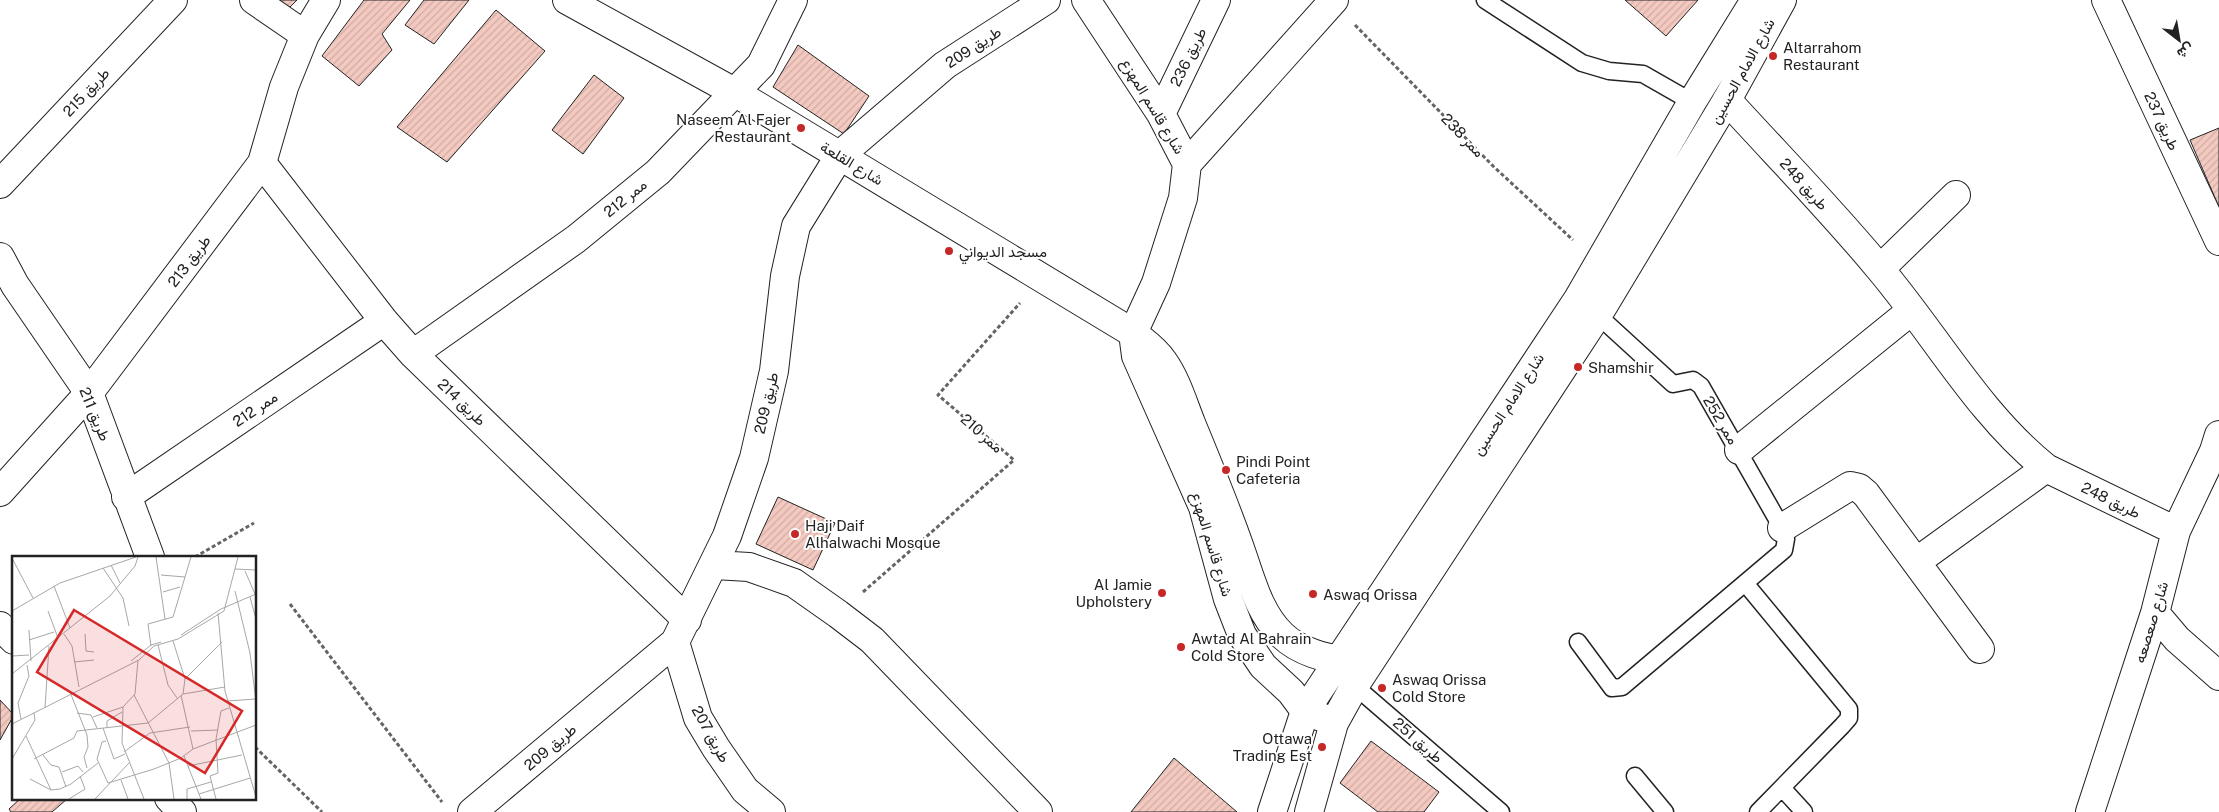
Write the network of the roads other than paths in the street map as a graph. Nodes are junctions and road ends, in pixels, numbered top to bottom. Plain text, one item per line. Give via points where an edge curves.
1 (173, 0) edge
2 (254, 0) edge
3 (326, 0) edge
4 (567, 0) edge
5 (793, 0) edge
6 (1046, 0) edge
7 (1086, 0) edge
8 (1216, 0) edge
9 (1485, 0) edge
10 (1755, 0) edge
11 (1782, 0) edge
12 (2106, 0) edge
13 (1333, 1) edge
14 (305, 36) junction
15 (1726, 83) junction
16 (736, 93) junction
17 (1692, 102) junction
18 (1161, 114) junction
19 (840, 155) junction
20 (262, 163) junction
21 (1187, 164) junction
22 (0, 184) edge
23 (1956, 195) dead end
24 (2219, 241) edge
25 (0, 257) edge
26 (1598, 263) junction
27 (1880, 269) junction
28 (1620, 278) junction
29 (1588, 306) junction
30 (1911, 311) junction
31 (384, 322) junction
32 (1133, 333) junction
33 (412, 354) junction
34 (89, 393) junction
35 (2217, 447) edge
36 (1739, 450) junction
37 (2046, 468) junction
38 (0, 492) edge
39 (126, 497) junction
40 (1782, 528) junction
41 (2176, 531) junction
42 (150, 556) edge
43 (1916, 562) junction
44 (714, 565) junction
45 (1745, 583) junction
46 (2155, 613) junction
47 (0, 626) edge
48 (681, 631) junction
49 (12, 638) edge
50 (1578, 642) dead end
51 (1980, 649) dead end
52 (1336, 666) junction
53 (1361, 675) junction
54 (2219, 676) edge
55 (1305, 711) junction
56 (1334, 723) junction
57 (1635, 776) dead end
58 (1782, 789) junction
59 (171, 800) edge
60 (742, 801) edge
61 (182, 812) edge
62 (472, 812) edge
63 (770, 812) edge
64 (1038, 812) edge
65 (1272, 812) edge
66 (1309, 812) edge
67 (1501, 812) edge
68 (1665, 812) edge
69 (1758, 812) edge
70 (1804, 812) edge
71 (2090, 812) edge

1 - 22 street, طريق 215
2 - 14 street
3 - 14 street, طريق 213
4 - 16 street, شارع القلعة
5 - 16 street, ممر 212 via 761,65
6 - 19 street, طريق 209 via 945,65
7 - 18 street, شارع قاسم المهزع
8 - 18 street, طريق 236
9 - 17 lane via 1582,63 1609,71 1643,74
10 - 15 street, شارع الامام الحسين
11 - 15 street, شارع الامام الحسين
12 - 24 street, طريق 237
13 - 21 street
14 - 20 street, طريق 213 via 284,87
15 - 17 street, شارع الامام الحسين
15 - 27 street, طريق 248
15 - 28 street, شارع الامام الحسين
16 - 19 street, شارع القلعة
16 - 33 street, ممر 212 via 658,172 576,239
17 - 26 street, شارع الامام الحسين
18 - 21 street, شارع قاسم المهزع
19 - 32 street, شارع القلعة
19 - 44 street, طريق 209 via 796,226 785,276 774,371 754,458
20 - 31 street, طريق 214
20 - 34 street, طريق 213
21 - 32 street, شارع قاسم المهزع via 1183,198 1156,283
23 - 27 street
25 - 34 street, طريق 211 via 15,285
26 - 28 street
26 - 29 street, شارع الامام الحسين
27 - 30 street, طريق 248
28 - 29 street, شارع الامام الحسين
29 - 36 lane, ممر 252 via 1673,384 1697,382
29 - 52 street, شارع الامام الحسين
29 - 53 street, شارع الامام الحسين
30 - 36 street
30 - 37 street, طريق 248 via 2009,434
31 - 33 street, طريق 214
31 - 39 street, ممر 212
32 - 52 street, شارع قاسم المهزع via 1153,348 1165,363 1225,504 1260,604 1270,621 1299,647
32 - 55 street, شارع قاسم المهزع via 1136,356 1203,507 1228,599 1242,635 1263,666 1291,692
33 - 48 street, طريق 214
34 - 38 street, طريق 213
34 - 39 street, طريق 211
35 - 41 street, شارع صعصعه
36 - 40 lane, ممر 252
37 - 41 street, طريق 248
37 - 43 street
39 - 42 street, طريق 211
40 - 43 street via 1850,486 1859,488
40 - 45 lane, ممر 252 via 1786,539 1784,550
41 - 46 street, شارع صعصعه
43 - 51 street
44 - 48 street, طريق 209
44 - 64 street via 749,567 794,583 838,614 872,640
45 - 50 lane, ممر 252 via 1622,687 1612,688
45 - 58 lane via 1848,709 1848,718 1842,726
46 - 54 street via 2177,639
46 - 71 street, شارع صعصعه
47 - 49 street
48 - 60 street, طريق 207 via 698,718
48 - 62 street, طريق 209
52 - 53 street, شارع قاسم المهزع
52 - 55 street, شارع الامام الحسين
53 - 56 street, شارع الامام الحسين
53 - 67 lane, طريق 251
55 - 56 street
55 - 65 street, شارع الامام الحسين
56 - 66 street, شارع الامام الحسين
57 - 68 lane
58 - 69 lane
58 - 70 lane
59 - 61 street
60 - 63 street, طريق 207

